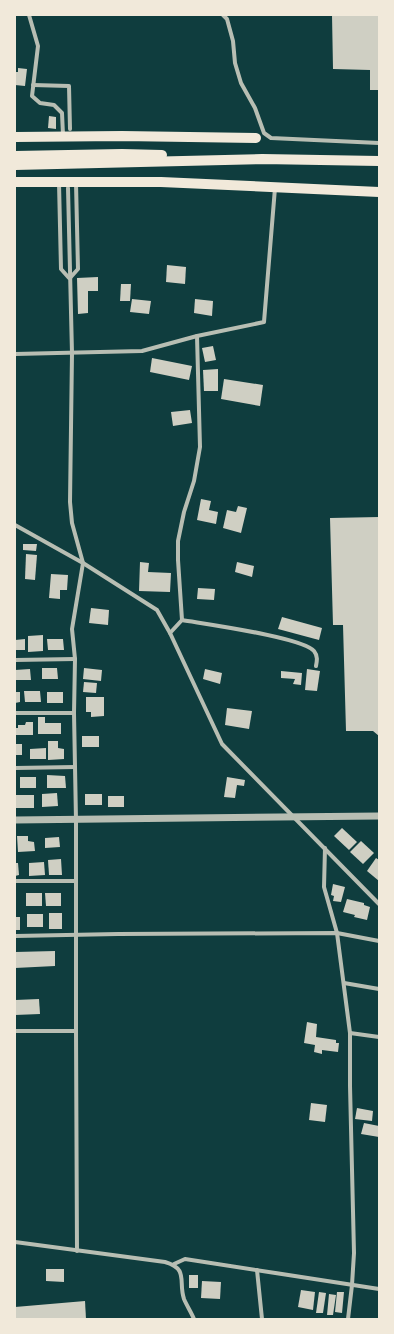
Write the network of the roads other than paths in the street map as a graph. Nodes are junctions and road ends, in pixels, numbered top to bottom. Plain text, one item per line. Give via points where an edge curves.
1 (29, 15) edge
2 (223, 15) edge
3 (32, 85) junction
4 (70, 129) dead end
5 (15, 137) edge
6 (63, 138) junction
7 (256, 138) dead end
8 (379, 143) edge
9 (15, 156) edge
10 (262, 159) junction
11 (379, 161) edge
12 (15, 165) edge
13 (15, 182) edge
14 (59, 183) junction
15 (72, 186) junction
16 (275, 187) junction
17 (379, 192) edge
18 (69, 278) junction
19 (197, 336) junction
20 (72, 353) junction
21 (15, 354) edge
22 (15, 525) edge
23 (83, 563) junction
24 (182, 620) junction
25 (170, 633) junction
26 (15, 660) edge
27 (75, 660) junction
28 (316, 666) dead end
29 (15, 713) edge
30 (74, 713) junction
31 (15, 768) edge
32 (75, 768) junction
33 (379, 816) edge
34 (293, 817) junction
35 (15, 820) edge
36 (76, 820) junction
37 (325, 848) junction
38 (15, 881) edge
39 (75, 881) junction
40 (379, 904) edge
41 (337, 933) junction
42 (75, 935) junction
43 (15, 936) edge
44 (379, 941) edge
45 (344, 983) junction
46 (379, 989) edge
47 (76, 1031) junction
48 (15, 1032) edge
49 (350, 1033) junction
50 (379, 1038) edge
51 (15, 1242) edge
52 (77, 1251) junction
53 (174, 1264) junction
54 (257, 1270) junction
55 (352, 1285) junction
56 (379, 1289) edge
57 (194, 1319) edge
58 (262, 1319) edge
59 (348, 1319) edge

1 - 3 street via 38,46
2 - 8 street via 227,18 241,83 255,108 264,133 271,138
3 - 4 street via 69,86
3 - 6 street via 32,96 40,103 54,105 62,113
5 - 6 main road
6 - 7 main road
9 - 10 main road via 122,154
10 - 11 main road
10 - 12 main road
13 - 14 main road
14 - 15 main road
14 - 18 street via 61,269
15 - 16 main road via 161,182
15 - 18 street
15 - 18 street via 78,268
16 - 17 main road
16 - 19 street via 264,322
18 - 20 street
19 - 20 street via 142,351
19 - 24 street via 200,448 178,541
20 - 21 street
20 - 23 street via 70,502 72,523
22 - 23 street
23 - 25 street via 158,610
23 - 27 street via 72,629
24 - 25 street
24 - 28 street via 279,637 304,645 314,651 318,658
25 - 34 street via 222,744
26 - 27 street
27 - 30 street
29 - 30 street
30 - 32 street
31 - 32 street
32 - 36 street
33 - 34 street
34 - 36 street
34 - 37 street
35 - 36 street
36 - 39 street
37 - 40 street
37 - 41 street via 324,887
38 - 39 street
39 - 42 street
41 - 42 street
41 - 44 street
41 - 45 street
42 - 43 street
42 - 47 street
45 - 46 street
45 - 49 street
47 - 48 street
47 - 52 street
49 - 50 street
49 - 55 street via 354,1253
51 - 52 street
52 - 53 street
53 - 54 street via 185,1259
53 - 57 street via 181,1272 184,1298
54 - 55 street
54 - 58 street
55 - 56 street
55 - 59 street

